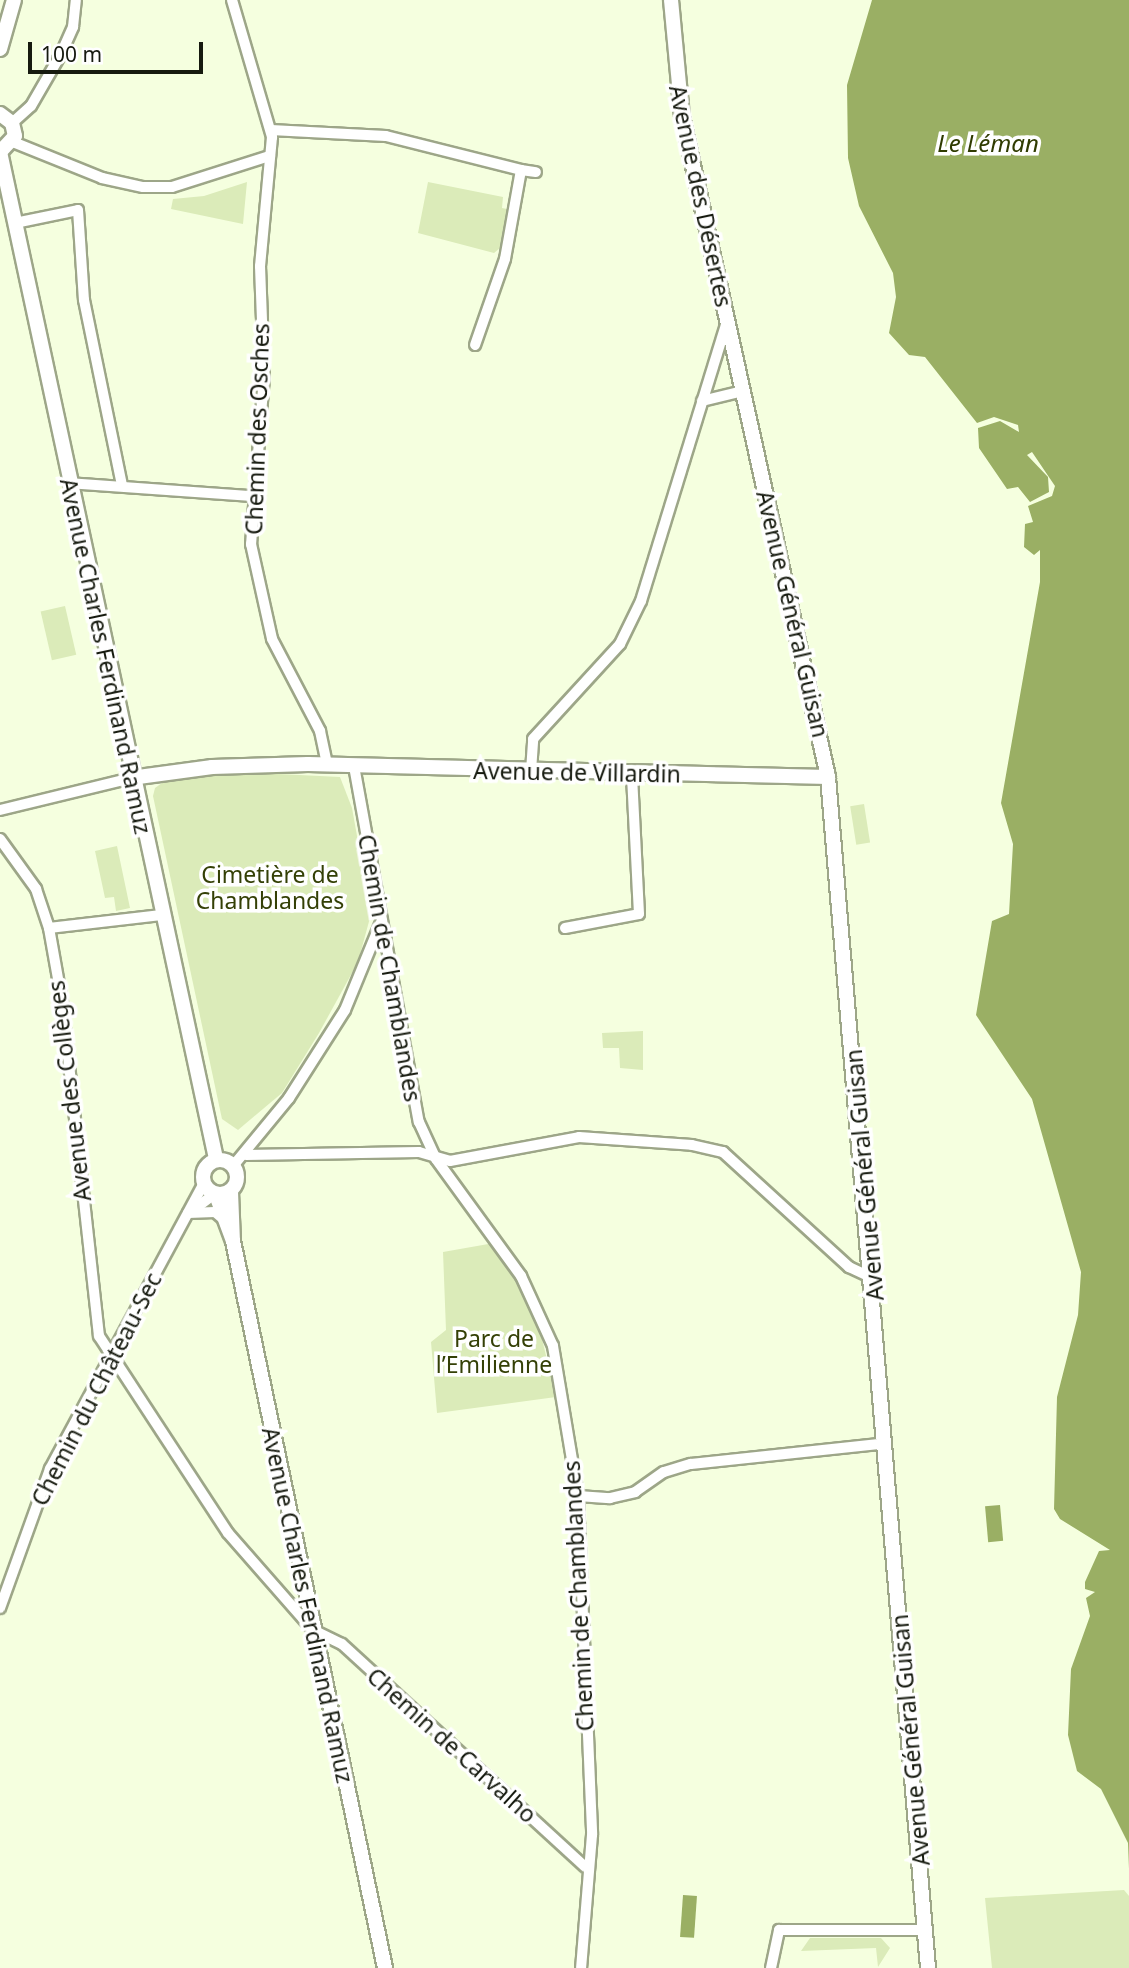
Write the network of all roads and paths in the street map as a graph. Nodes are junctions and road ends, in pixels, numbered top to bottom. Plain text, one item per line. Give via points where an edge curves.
1 (14, 0) edge
2 (76, 0) edge
3 (232, 0) edge
4 (671, 0) edge
5 (0, 49) edge
6 (6, 118) edge
7 (271, 130) junction
8 (13, 142) junction
9 (0, 152) edge
10 (270, 156) junction
11 (521, 170) junction
12 (536, 172) dead end
13 (3, 180) edge
14 (15, 223) junction
15 (727, 321) junction
16 (475, 345) dead end
17 (743, 391) junction
18 (702, 401) junction
19 (69, 483) junction
20 (122, 485) junction
21 (251, 496) junction
22 (327, 764) junction
23 (354, 766) junction
24 (531, 771) junction
25 (632, 774) junction
26 (828, 777) junction
27 (131, 778) junction
28 (0, 810) edge
29 (0, 839) edge
30 (161, 915) junction
31 (382, 920) junction
32 (48, 928) junction
33 (565, 928) dead end
34 (246, 1155) junction
35 (216, 1159) junction
36 (436, 1159) junction
37 (233, 1166) junction
38 (205, 1181) junction
39 (231, 1192) junction
40 (215, 1195) junction
41 (188, 1213) junction
42 (221, 1217) junction
43 (233, 1241) junction
44 (873, 1278) junction
45 (109, 1352) junction
46 (886, 1443) junction
47 (578, 1496) junction
48 (0, 1608) edge
49 (313, 1630) junction
50 (585, 1867) junction
51 (925, 1930) junction
52 (385, 1968) edge
53 (581, 1968) edge
54 (771, 1968) edge
55 (928, 1968) edge

1 - 5 street
2 - 6 street via 73,27 31,106
3 - 7 street, Chemin des Osches
4 - 15 street, Avenue des Désertes via 674,77
6 - 8 street
7 - 10 street, Chemin des Osches
7 - 11 street via 386,136
8 - 9 street
8 - 10 street via 102,178 172,187
9 - 13 street, Avenue Charles Ferdinand Ramuz
10 - 21 street, Chemin des Osches via 260,265 262,412
11 - 12 street
11 - 16 street via 505,259
13 - 14 street, Avenue Charles Ferdinand Ramuz
14 - 19 street, Avenue Charles Ferdinand Ramuz
14 - 20 street via 78,210 84,300
15 - 17 street, Avenue des Désertes
15 - 18 street
17 - 18 street
17 - 26 street, Avenue Général Guisan
18 - 24 street via 674,485 664,537 626,633 533,739
19 - 20 street
19 - 27 street, Avenue Charles Ferdinand Ramuz
20 - 21 street
21 - 22 street, Chemin des Osches via 251,544 268,629 287,677 320,731
22 - 23 street, Avenue de Villardin
22 - 27 street, Avenue de Villardin via 212,767
23 - 24 street, Avenue de Villardin
23 - 31 street, Chemin de Chamblandes
24 - 25 street, Avenue de Villardin
25 - 26 street, Avenue de Villardin
25 - 33 street via 639,914
26 - 44 street, Avenue Général Guisan
27 - 28 street
27 - 30 street, Avenue Charles Ferdinand Ramuz
29 - 32 street, Avenue des Collèges via 36,889
30 - 32 street
30 - 35 street, Avenue Charles Ferdinand Ramuz
31 - 34 street via 345,1010
31 - 36 street, Chemin de Chamblandes via 407,1078
32 - 45 street, Avenue des Collèges via 62,1001 95,1317
34 - 36 street via 419,1152
34 - 37 street
35 - 37 street
35 - 38 street via 207,1167
36 - 44 street via 450,1161 579,1137 723,1152 849,1267
36 - 47 street, Chemin de Chamblandes via 498,1239 541,1313 553,1346
37 - 39 street
38 - 40 street
38 - 41 street, Chemin du Château-Sec
39 - 40 street
39 - 43 street, Avenue Charles Ferdinand Ramuz
40 - 41 street, Chemin du Château-Sec
40 - 42 street, Avenue Charles Ferdinand Ramuz
41 - 42 street via 215,1212
41 - 45 street, Chemin du Château-Sec
42 - 43 street, Avenue Charles Ferdinand Ramuz
43 - 49 street, Avenue Charles Ferdinand Ramuz
44 - 46 street, Avenue Général Guisan
45 - 48 street, Chemin du Château-Sec via 50,1469
45 - 49 street, Avenue des Collèges via 228,1533
46 - 47 street via 724,1460 664,1472 635,1492 610,1498
46 - 51 street, Avenue Général Guisan
47 - 50 street, Chemin de Chamblandes via 592,1835
49 - 50 street, Chemin de Carvalho via 342,1644
49 - 52 street, Avenue Charles Ferdinand Ramuz
50 - 53 street, Chemin de Chamblandes
51 - 54 street via 779,1930
51 - 55 street, Avenue Général Guisan

